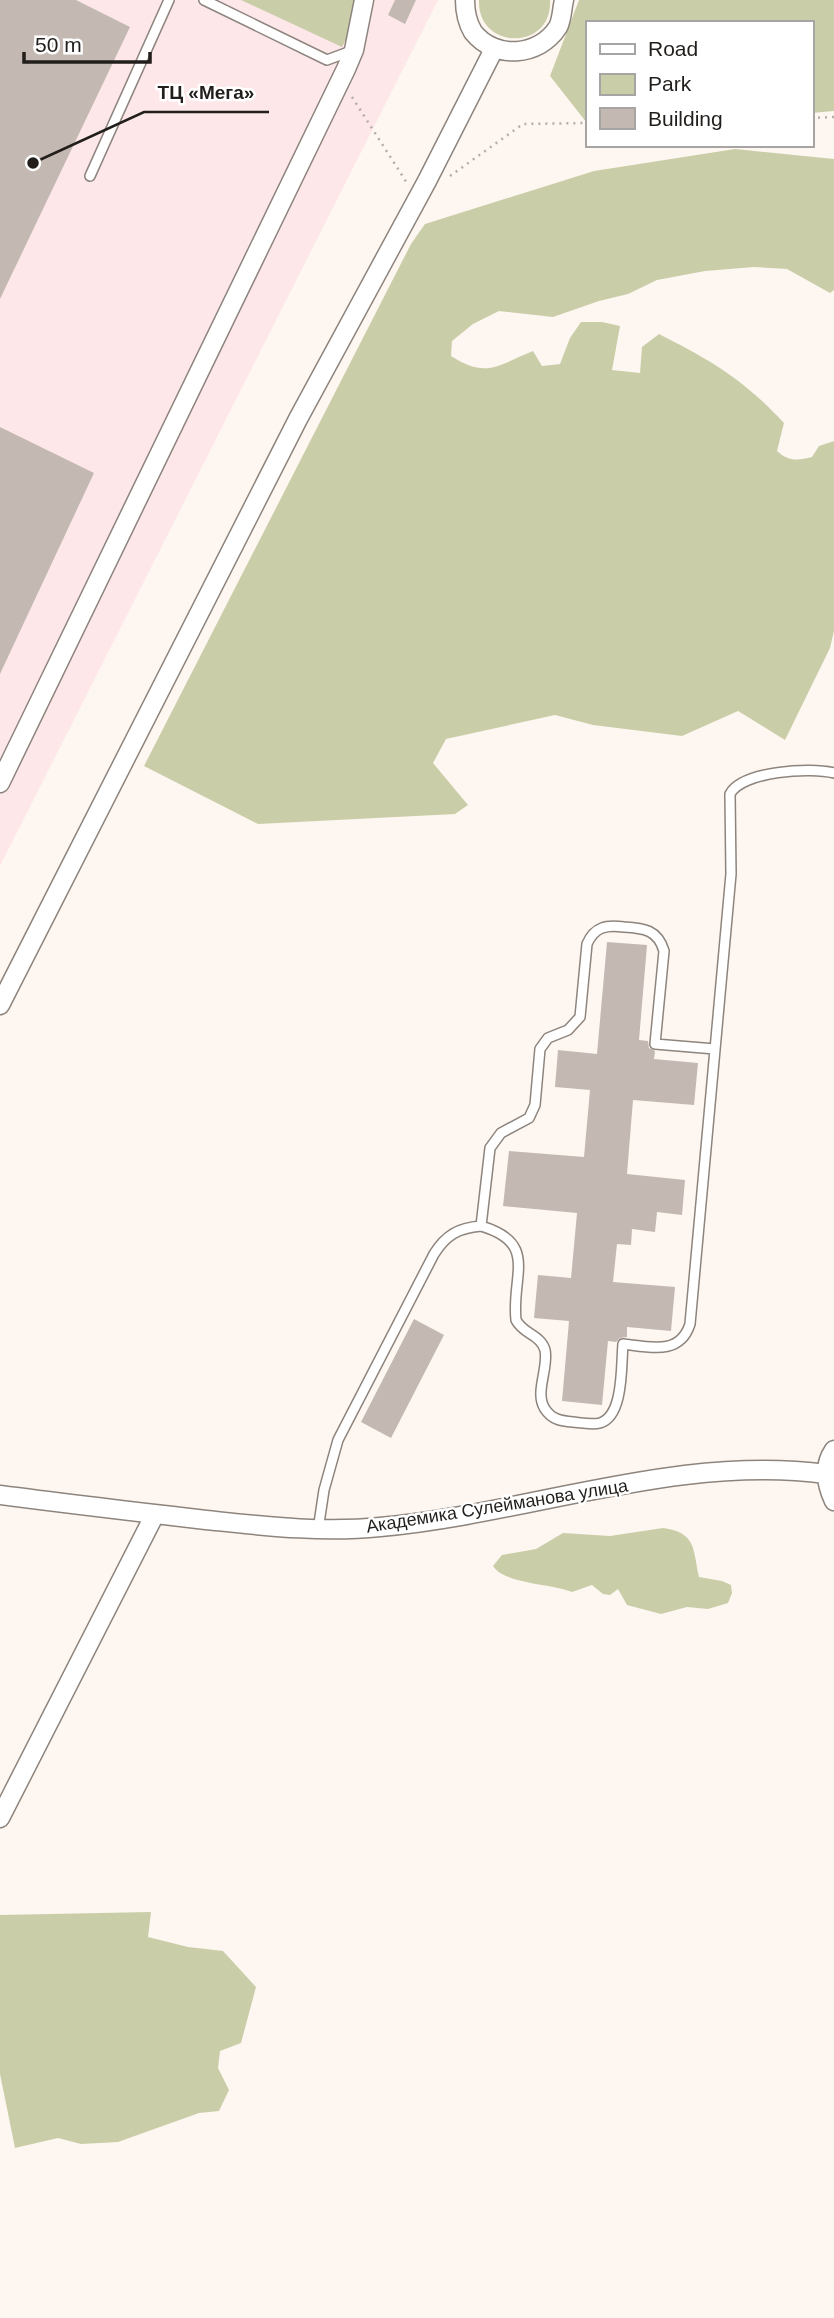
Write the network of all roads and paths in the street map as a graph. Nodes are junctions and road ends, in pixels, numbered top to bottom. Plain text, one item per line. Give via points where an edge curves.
1 (169, 0) edge
2 (204, 0) edge
3 (364, 0) edge
4 (465, 0) edge
5 (564, 0) edge
6 (495, 49) junction
7 (354, 50) junction
8 (342, 79) junction
9 (834, 117) edge
10 (813, 118) edge
11 (586, 123) edge
12 (90, 176) dead end
13 (447, 182) dead end
14 (411, 188) dead end
15 (834, 773) edge
16 (0, 783) edge
17 (0, 1005) edge
18 (715, 1049) junction
19 (481, 1226) junction
20 (834, 1450) edge
21 (826, 1474) junction
22 (0, 1495) edge
23 (834, 1501) edge
24 (155, 1514) junction
25 (318, 1530) junction
26 (0, 1818) edge

1 - 12 lane
2 - 7 lane via 327,60
3 - 7 street
4 - 6 street via 474,32
5 - 6 street via 559,26 540,46 513,52
6 - 17 street via 298,419
7 - 8 street
8 - 14 path
8 - 16 street
9 - 10 path
11 - 13 path via 523,124
15 - 18 lane via 809,769 749,780 730,794 731,874
18 - 19 lane via 655,1044 664,951 658,937 645,928 611,925 596,931 587,944 580,1017 568,1030 548,1038 540,1049 535,1105 529,1118 501,1133 490,1148
18 - 19 lane via 690,1324 682,1341 665,1349 623,1344 617,1408 609,1419 596,1424 558,1420 543,1406 544,1348 538,1338 524,1331 514,1310 519,1256 506,1238
19 - 25 lane via 451,1234 434,1254 338,1440
20 - 21 street
21 - 23 street
21 - 25 street, Академика Сулейманова улица via 777,1469 700,1473 419,1522
22 - 24 street, Академика Сулейманова улица
24 - 25 street, Академика Сулейманова улица
24 - 26 street

